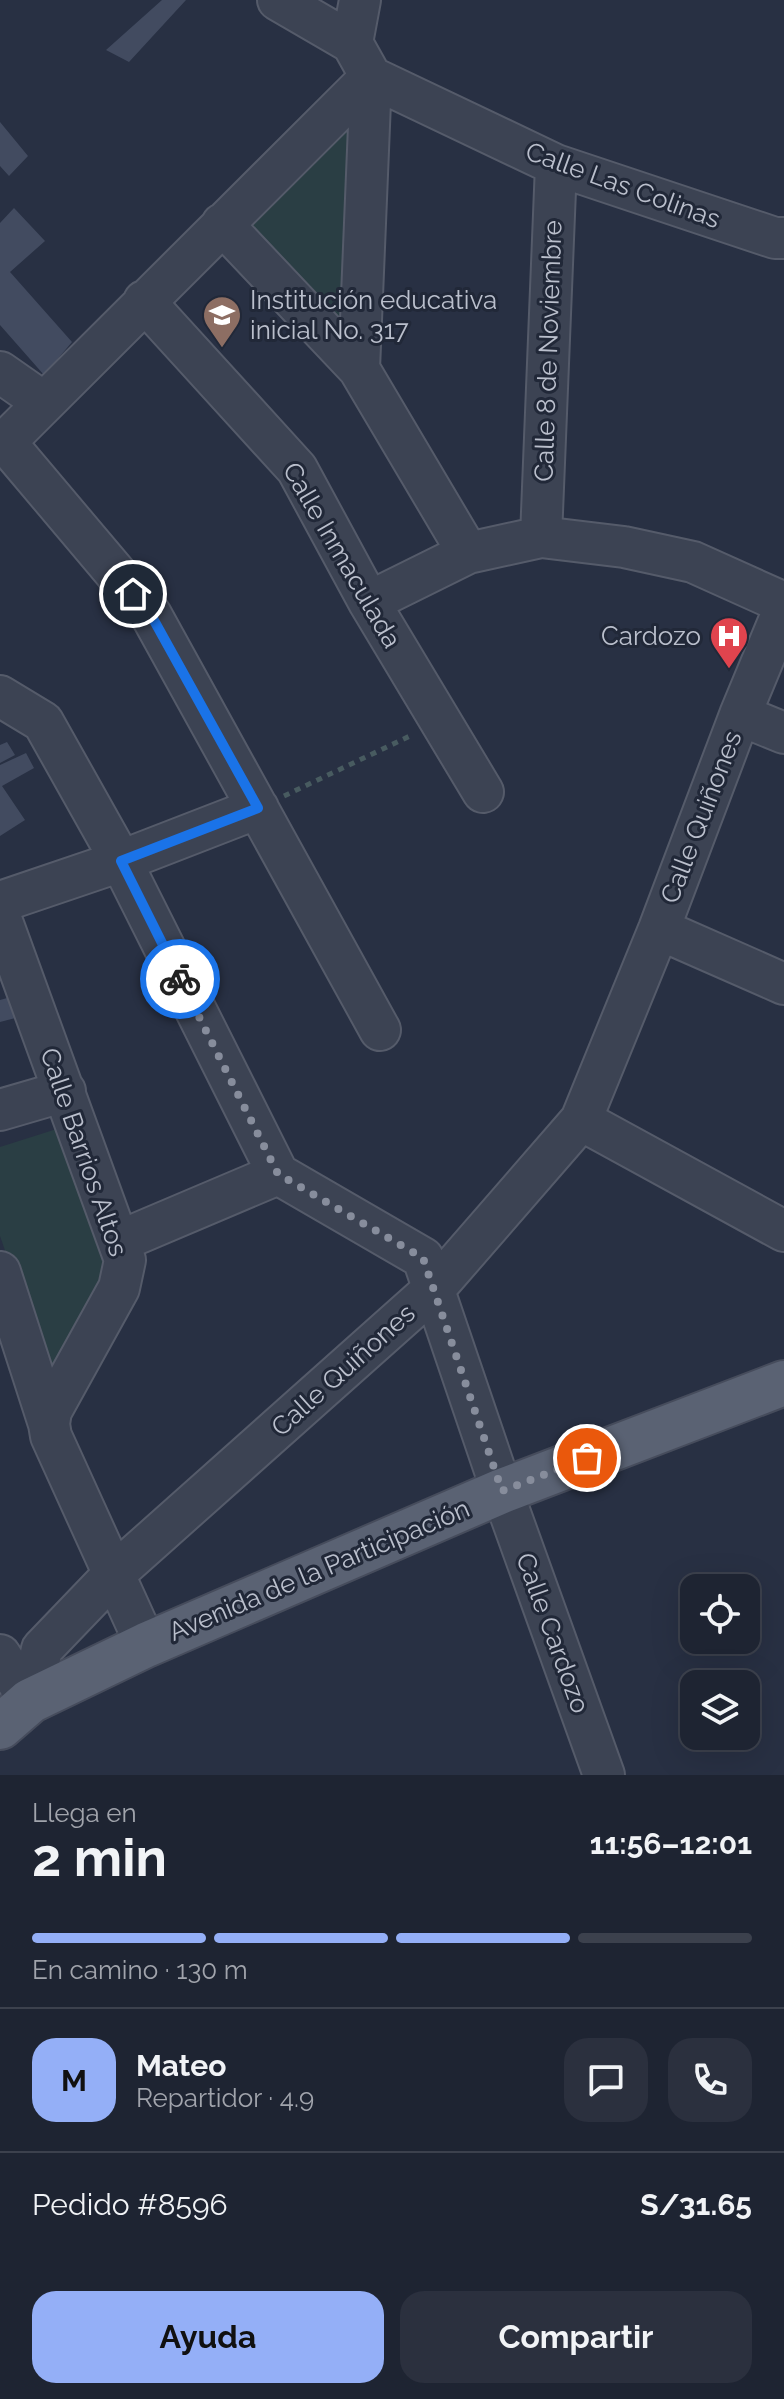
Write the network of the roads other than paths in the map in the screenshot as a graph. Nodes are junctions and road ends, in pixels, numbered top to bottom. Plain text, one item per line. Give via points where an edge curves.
1 (278, 0) edge
2 (360, 0) edge
3 (352, 43) junction
4 (371, 77) junction
5 (556, 165) junction
6 (222, 224) junction
7 (784, 238) edge
8 (144, 301) junction
9 (359, 369) junction
10 (0, 372) edge
11 (43, 402) junction
12 (3, 444) edge
13 (541, 537) junction
14 (468, 553) junction
15 (369, 602) junction
16 (784, 606) edge
17 (0, 696) edge
18 (740, 715) junction
19 (784, 733) edge
20 (483, 792) dead end
21 (258, 808) junction
22 (121, 861) junction
23 (0, 902) edge
24 (0, 916) edge
25 (659, 929) junction
26 (784, 984) edge
27 (380, 1030) dead end
28 (65, 1091) junction
29 (0, 1110) edge
30 (581, 1120) junction
31 (278, 1174) junction
32 (784, 1231) edge
33 (120, 1241) junction
34 (0, 1272) edge
35 (435, 1288) junction
36 (784, 1383) edge
37 (49, 1424) junction
38 (502, 1491) junction
39 (114, 1574) junction
40 (146, 1645) junction
41 (0, 1655) edge
42 (15, 1714) edge
43 (604, 1775) edge

1 - 3 street
2 - 3 street
3 - 4 street
4 - 5 street, Calle Las Colinas
4 - 6 street
4 - 9 street
5 - 7 street, Calle Las Colinas
5 - 13 street, Calle 8 de Noviembre
6 - 8 street
6 - 9 street
8 - 11 street
8 - 15 street, Calle Inmaculada via 297,469
9 - 14 street
10 - 11 street
11 - 12 street
12 - 21 street via 151,615
13 - 14 street
13 - 16 street via 693,562
14 - 15 street
15 - 20 street, Calle Inmaculada
16 - 18 street, Calle Quiñones
17 - 22 street via 43,722
18 - 19 street
18 - 25 street, Calle Quiñones
21 - 22 street
21 - 27 street
22 - 23 street
22 - 31 street
24 - 28 street, Calle Barrios Altos
25 - 26 street
25 - 30 street, Calle Quiñones
28 - 29 street
28 - 33 street, Calle Barrios Altos
30 - 32 street
30 - 35 street, Calle Quiñones
31 - 33 street
31 - 35 street, Calle Cardozo via 423,1258
33 - 37 street, Calle Barrios Altos via 125,1260 119,1288 51,1411
34 - 37 street
35 - 38 street, Calle Cardozo
35 - 39 street, Calle Quiñones
36 - 38 main road, Avenida de la Participación
37 - 39 street
38 - 40 main road, Avenida de la Participación
38 - 43 street, Calle Cardozo
39 - 40 street
39 - 42 street, Calle Quiñones via 42,1649
40 - 42 main road, Avenida de la Participación
41 - 42 street

